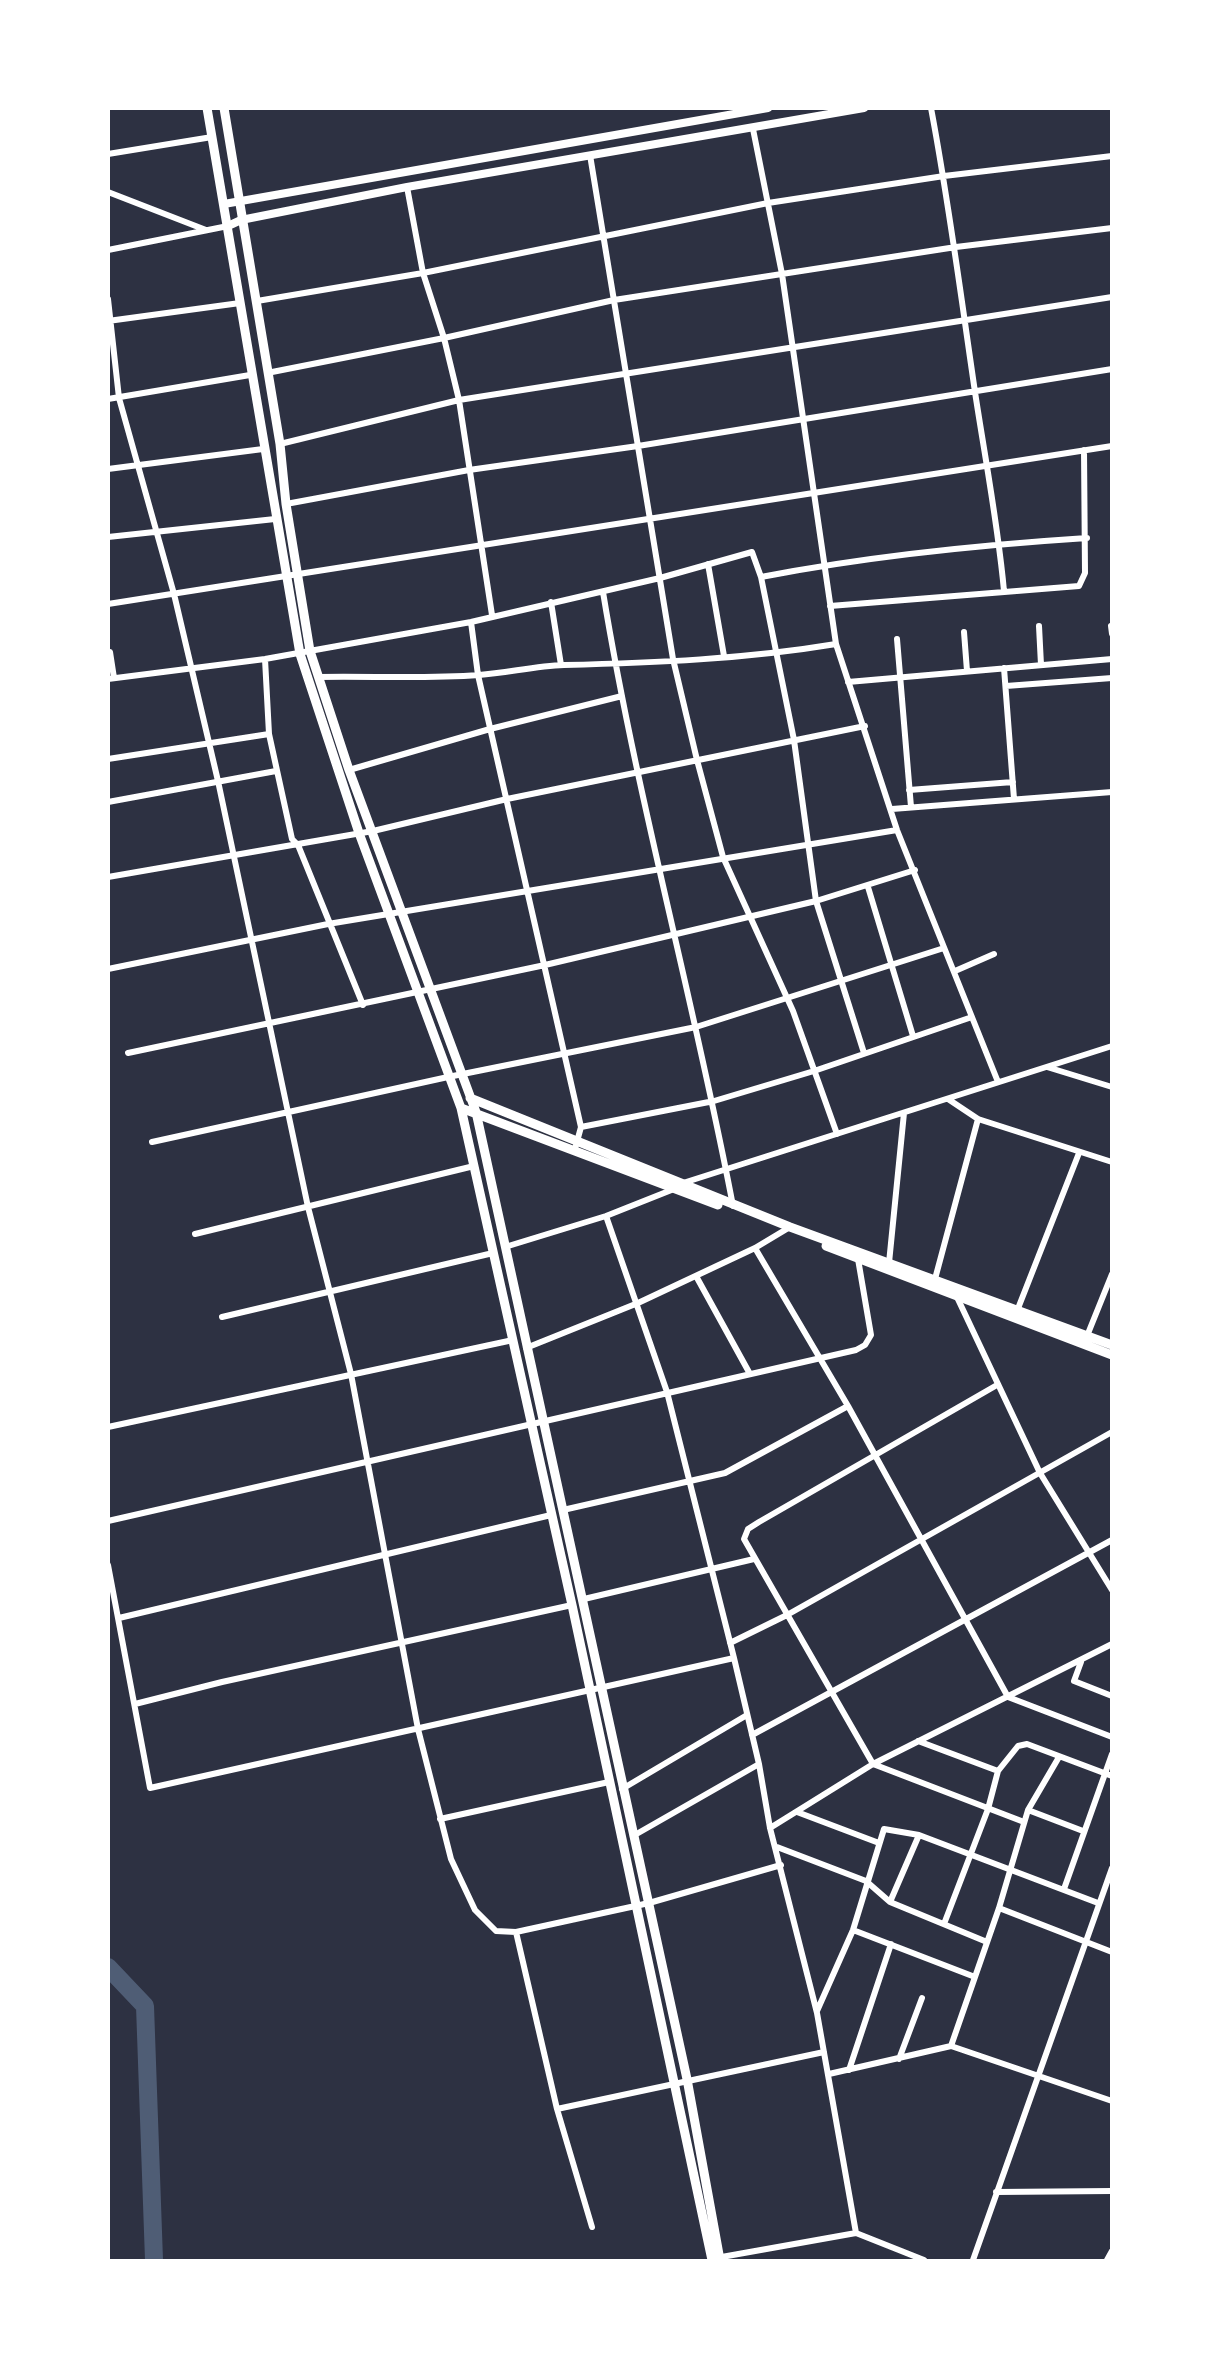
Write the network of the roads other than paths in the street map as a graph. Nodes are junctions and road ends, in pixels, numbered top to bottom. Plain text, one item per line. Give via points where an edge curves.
1 (207, 108) edge
2 (224, 108) edge
3 (768, 108) edge
4 (864, 108) edge
5 (930, 108) edge
6 (753, 129) junction
7 (212, 137) junction
8 (108, 154) edge
9 (590, 155) junction
10 (1111, 156) edge
11 (944, 176) junction
12 (407, 187) junction
13 (108, 192) edge
14 (238, 201) junction
15 (768, 203) junction
16 (224, 204) junction
17 (241, 220) junction
18 (228, 226) junction
19 (1111, 228) edge
20 (207, 230) junction
21 (603, 234) junction
22 (956, 247) junction
23 (108, 250) edge
24 (422, 273) junction
25 (782, 274) junction
26 (1111, 297) edge
27 (108, 299) edge
28 (614, 300) junction
29 (257, 301) junction
30 (240, 303) junction
31 (966, 320) junction
32 (109, 321) edge
33 (444, 338) junction
34 (793, 348) junction
35 (1111, 369) edge
36 (626, 372) junction
37 (267, 373) junction
38 (250, 375) junction
39 (975, 391) junction
40 (119, 398) junction
41 (108, 399) edge
42 (458, 400) junction
43 (803, 418) junction
44 (280, 444) junction
45 (638, 446) junction
46 (1111, 446) edge
47 (263, 449) junction
48 (1084, 450) junction
49 (988, 463) junction
50 (137, 464) junction
51 (108, 468) edge
52 (469, 470) junction
53 (815, 491) junction
54 (286, 504) junction
55 (650, 516) junction
56 (275, 519) junction
57 (156, 530) junction
58 (108, 537) edge
59 (1087, 538) junction
60 (1000, 544) junction
61 (481, 546) junction
62 (708, 564) junction
63 (824, 565) junction
64 (298, 572) junction
65 (285, 574) junction
66 (761, 576) junction
67 (660, 578) junction
68 (1004, 591) junction
69 (603, 592) junction
70 (174, 594) junction
71 (551, 602) junction
72 (108, 604) edge
73 (830, 607) junction
74 (492, 615) junction
75 (471, 622) junction
76 (1111, 625) edge
77 (1039, 626) dead end
78 (964, 632) dead end
79 (1111, 634) edge
80 (897, 639) dead end
81 (836, 644) junction
82 (310, 651) junction
83 (110, 652) edge
84 (300, 654) junction
85 (776, 654) junction
86 (724, 656) junction
87 (265, 659) junction
88 (673, 659) junction
89 (1111, 659) edge
90 (561, 665) junction
91 (615, 665) junction
92 (1041, 665) junction
93 (1004, 668) junction
94 (190, 670) junction
95 (968, 671) junction
96 (478, 675) junction
97 (900, 676) junction
98 (317, 677) junction
99 (1111, 678) edge
100 (111, 679) edge
101 (848, 682) junction
102 (1006, 686) junction
103 (622, 696) junction
104 (865, 726) junction
105 (490, 729) junction
106 (269, 734) junction
107 (794, 740) junction
108 (209, 742) junction
109 (108, 759) edge
110 (697, 760) junction
111 (349, 770) junction
112 (276, 771) junction
113 (638, 773) junction
114 (218, 781) junction
115 (1013, 782) junction
116 (909, 790) junction
117 (1111, 792) edge
118 (507, 799) junction
119 (1014, 799) junction
120 (108, 802) edge
121 (911, 807) junction
122 (892, 809) junction
123 (897, 830) junction
124 (373, 831) junction
125 (359, 834) junction
126 (298, 845) junction
127 (807, 845) junction
128 (234, 855) junction
129 (723, 857) junction
130 (659, 868) junction
131 (915, 870) junction
132 (108, 877) edge
133 (868, 887) junction
134 (529, 891) junction
135 (816, 901) junction
136 (404, 913) junction
137 (389, 915) junction
138 (747, 915) junction
139 (328, 923) junction
140 (673, 933) junction
141 (250, 939) junction
142 (944, 948) junction
143 (994, 954) dead end
144 (892, 964) junction
145 (545, 965) junction
146 (108, 969) edge
147 (955, 971) junction
148 (842, 983) junction
149 (430, 988) junction
150 (417, 992) junction
151 (788, 999) junction
152 (363, 1005) junction
153 (972, 1017) junction
154 (269, 1024) junction
155 (696, 1027) junction
156 (913, 1036) junction
157 (1111, 1046) edge
158 (128, 1053) dead end
159 (864, 1053) junction
160 (565, 1054) junction
161 (1047, 1067) junction
162 (814, 1071) junction
163 (460, 1075) junction
164 (448, 1077) junction
165 (998, 1083) junction
166 (1111, 1087) edge
167 (455, 1094) junction
168 (469, 1098) junction
169 (948, 1099) junction
170 (714, 1101) junction
171 (461, 1108) junction
172 (288, 1112) junction
173 (476, 1112) junction
174 (904, 1113) junction
175 (978, 1119) junction
176 (581, 1127) junction
177 (837, 1134) junction
178 (152, 1142) dead end
179 (576, 1146) junction
180 (1079, 1153) junction
181 (1111, 1162) edge
182 (474, 1167) junction
183 (727, 1169) junction
184 (680, 1186) junction
185 (733, 1206) junction
186 (308, 1207) junction
187 (606, 1216) junction
188 (787, 1230) junction
189 (195, 1234) dead end
190 (505, 1247) junction
191 (755, 1248) junction
192 (493, 1254) junction
193 (859, 1259) junction
194 (889, 1263) junction
195 (1111, 1274) edge
196 (696, 1276) junction
197 (935, 1279) junction
198 (954, 1287) junction
199 (329, 1291) junction
200 (957, 1299) junction
201 (638, 1303) junction
202 (1017, 1311) junction
203 (222, 1317) dead end
204 (1087, 1336) junction
205 (513, 1340) junction
206 (1111, 1345) edge
207 (526, 1348) junction
208 (1111, 1355) edge
209 (818, 1358) junction
210 (351, 1374) junction
211 (750, 1374) junction
212 (997, 1385) junction
213 (667, 1392) junction
214 (848, 1406) junction
215 (542, 1420) junction
216 (530, 1422) junction
217 (108, 1427) edge
218 (1111, 1432) edge
219 (874, 1454) junction
220 (368, 1464) junction
221 (1040, 1473) junction
222 (689, 1481) junction
223 (563, 1510) junction
224 (551, 1515) junction
225 (108, 1521) edge
226 (921, 1540) junction
227 (1111, 1540) edge
228 (388, 1553) junction
229 (1088, 1553) junction
230 (754, 1559) junction
231 (108, 1565) edge
232 (710, 1572) junction
233 (1111, 1590) edge
234 (584, 1599) junction
235 (572, 1605) junction
236 (787, 1615) junction
237 (119, 1618) junction
238 (967, 1620) junction
239 (403, 1642) junction
240 (730, 1643) junction
241 (1111, 1644) edge
242 (734, 1658) junction
243 (1081, 1661) junction
244 (596, 1690) junction
245 (832, 1692) junction
246 (1111, 1696) edge
247 (1008, 1697) junction
248 (135, 1704) junction
249 (747, 1715) junction
250 (418, 1729) junction
251 (752, 1735) junction
252 (1111, 1737) edge
253 (918, 1741) junction
254 (1111, 1754) edge
255 (1059, 1757) junction
256 (759, 1764) junction
257 (873, 1764) junction
258 (998, 1770) junction
259 (1108, 1774) edge
260 (609, 1782) junction
261 (621, 1789) junction
262 (988, 1809) junction
263 (1028, 1810) junction
264 (797, 1812) junction
265 (440, 1819) junction
266 (1024, 1822) junction
267 (770, 1828) junction
268 (1083, 1831) junction
269 (919, 1835) junction
270 (633, 1836) junction
271 (879, 1843) junction
272 (777, 1847) junction
273 (971, 1855) junction
274 (781, 1865) junction
275 (1111, 1868) edge
276 (1011, 1871) junction
277 (866, 1881) junction
278 (1103, 1888) junction
279 (1064, 1889) junction
280 (1111, 1891) edge
281 (890, 1902) junction
282 (649, 1903) junction
283 (1098, 1903) junction
284 (635, 1906) junction
285 (999, 1908) junction
286 (944, 1924) junction
287 (853, 1930) junction
288 (516, 1932) junction
289 (1084, 1941) junction
290 (988, 1942) junction
291 (891, 1944) junction
292 (1111, 1951) edge
293 (975, 1976) junction
294 (922, 1998) dead end
295 (817, 2013) junction
296 (951, 2046) junction
297 (824, 2052) junction
298 (899, 2059) junction
299 (849, 2070) junction
300 (829, 2074) junction
301 (1039, 2076) junction
302 (687, 2079) junction
303 (673, 2082) junction
304 (1111, 2101) edge
305 (557, 2109) junction
306 (1111, 2191) edge
307 (996, 2192) junction
308 (592, 2227) dead end
309 (856, 2233) junction
310 (1111, 2251) edge
311 (716, 2259) edge
312 (924, 2260) edge
313 (973, 2260) edge
314 (1107, 2260) edge

1 - 7 main road
2 - 14 main road
3 - 14 street
4 - 6 street
5 - 11 street
6 - 9 street
6 - 15 street
7 - 8 street
7 - 16 main road
9 - 12 street
9 - 21 street
10 - 11 street
11 - 15 street
11 - 22 street
12 - 17 street
12 - 24 street
13 - 20 street
14 - 16 street
14 - 17 main road
15 - 21 street
15 - 25 street
16 - 18 main road
17 - 18 street
17 - 29 main road
18 - 20 street
18 - 30 main road
19 - 22 street
20 - 23 street
21 - 24 street
21 - 28 street
22 - 25 street
22 - 31 street
24 - 29 street
24 - 33 street
25 - 28 street
25 - 34 street
26 - 31 street
27 - 32 street
28 - 33 street
28 - 36 street
29 - 37 main road
30 - 32 street
30 - 38 main road
31 - 34 street
31 - 39 street
32 - 40 street
33 - 37 street
33 - 42 street
34 - 36 street
34 - 43 street
35 - 39 street
36 - 42 street
36 - 45 street
37 - 44 main road
38 - 40 street
38 - 47 main road
39 - 43 street
39 - 49 street
40 - 41 street
40 - 50 street
42 - 44 street
42 - 52 street
43 - 45 street
43 - 53 street
44 - 54 main road
45 - 52 street
45 - 55 street
46 - 48 street
47 - 50 street
47 - 56 main road
48 - 49 street
48 - 59 street
49 - 53 street
49 - 60 street
50 - 51 street
50 - 57 street
52 - 54 street
52 - 61 street
53 - 55 street
53 - 63 street
54 - 64 main road
55 - 61 street
55 - 67 street
56 - 57 street
56 - 65 main road
57 - 58 street
57 - 70 street
59 - 60 street
59 - 68 street via 1085,573 1079,586
60 - 63 street
60 - 68 street
61 - 64 street
61 - 74 street
62 - 66 street via 752,552
62 - 67 street
62 - 86 street
63 - 66 street
63 - 73 street
64 - 65 street
64 - 82 main road
65 - 70 street
65 - 84 main road
66 - 85 street
67 - 69 street
67 - 88 street
68 - 73 street
69 - 71 street
69 - 91 street
70 - 72 street
70 - 94 street
71 - 74 street
71 - 90 street
73 - 81 street
74 - 75 street
75 - 82 street
75 - 96 street
76 - 79 street
77 - 92 street
78 - 95 street
80 - 97 street
81 - 85 street
81 - 101 street
82 - 84 street
82 - 98 main road
83 - 100 street
84 - 87 street
84 - 125 main road
85 - 86 street
85 - 107 street
86 - 88 street
87 - 94 street
87 - 106 street
88 - 91 street
88 - 110 street
89 - 92 street
90 - 91 street
90 - 96 street
91 - 103 street
92 - 93 street
93 - 95 street
93 - 102 street
94 - 100 street
94 - 108 street
95 - 97 street
96 - 98 street
96 - 105 street
97 - 101 street
97 - 116 street
98 - 111 main road
99 - 102 street
101 - 104 street
102 - 115 street
103 - 105 street
103 - 113 street
104 - 107 street
104 - 122 street
105 - 111 street
105 - 118 street
106 - 108 street
106 - 112 street
107 - 110 street
107 - 127 street
108 - 109 street
108 - 114 street
110 - 113 street
110 - 129 street
111 - 124 main road
112 - 114 street
112 - 126 street via 292,839
113 - 118 street
113 - 130 street
114 - 120 street
114 - 128 street
115 - 116 street
115 - 119 street
116 - 121 street
117 - 119 street
118 - 124 street
118 - 134 street
119 - 121 street
121 - 122 street
122 - 123 street
123 - 127 street
123 - 131 street
124 - 125 street
124 - 136 main road
125 - 126 street
125 - 137 main road
126 - 128 street
126 - 139 street
127 - 129 street
127 - 135 street
128 - 132 street
128 - 141 street
129 - 130 street
129 - 138 street
130 - 134 street
130 - 140 street
131 - 133 street
131 - 142 street
133 - 135 street
133 - 144 street
134 - 136 street
134 - 145 street
135 - 138 street
135 - 148 street
136 - 137 street
136 - 149 main road
137 - 139 street
137 - 150 main road
138 - 140 street
138 - 151 street
139 - 141 street
139 - 152 street
140 - 145 street
140 - 155 street
141 - 146 street
141 - 154 street
142 - 144 street
142 - 147 street
143 - 147 street
144 - 148 street
144 - 156 street
145 - 149 street
145 - 160 street
147 - 153 street
148 - 151 street
148 - 159 street
149 - 150 street
149 - 163 main road
150 - 152 street
150 - 164 main road
151 - 155 street
151 - 162 street
152 - 154 street
153 - 156 street
153 - 165 street
154 - 158 street
154 - 172 street
155 - 160 street
155 - 170 street
156 - 159 street
157 - 161 street
159 - 162 street
160 - 163 street
160 - 176 street
161 - 165 street
161 - 166 street
162 - 170 street
162 - 177 street
163 - 164 street
163 - 168 main road
164 - 167 main road
164 - 172 street
165 - 169 street
167 - 168 main road
167 - 171 main road
168 - 173 main road
168 - 179 main road
169 - 174 street
169 - 175 street
170 - 176 street
170 - 183 street
171 - 173 main road
171 - 182 main road
172 - 178 street
172 - 186 street
173 - 179 main road
173 - 190 main road
174 - 177 street
174 - 194 street
175 - 180 street
175 - 197 street
176 - 179 street
177 - 183 street
179 - 184 main road
180 - 181 street
180 - 202 street
182 - 186 street
182 - 192 main road
183 - 184 street
183 - 185 street
184 - 185 main road
184 - 187 street
184 - 188 main road
185 - 188 main road
186 - 189 street
186 - 199 street
187 - 190 street
187 - 201 street
188 - 191 street
188 - 193 main road
188 - 194 main road
190 - 207 main road
191 - 196 street
191 - 209 street
192 - 199 street
192 - 205 main road
193 - 200 main road
193 - 209 street via 869,1340 856,1350
194 - 197 main road
195 - 204 street
196 - 201 street
196 - 211 street
197 - 198 main road
198 - 200 street
198 - 202 main road
199 - 203 street
199 - 210 street
200 - 208 main road
200 - 212 street
201 - 207 street
201 - 213 street
202 - 204 main road
204 - 206 main road
205 - 210 street
205 - 216 main road
207 - 215 main road
209 - 211 street
209 - 214 street
210 - 217 street
210 - 220 street
211 - 213 street
212 - 219 street
212 - 221 street
213 - 215 street
213 - 222 street
214 - 219 street
214 - 222 street via 725,1473
215 - 216 street
215 - 223 main road
216 - 220 street
216 - 224 main road
218 - 221 street
219 - 226 street
219 - 230 street via 748,1529 744,1539
220 - 225 street
220 - 228 street
221 - 226 street
221 - 229 street
222 - 223 street
222 - 232 street
223 - 234 main road
224 - 228 street
224 - 235 main road
226 - 236 street
226 - 238 street
227 - 229 street
228 - 237 street
228 - 239 street
229 - 233 street
229 - 238 street
230 - 232 street
230 - 236 street
231 - 237 street
232 - 234 street
232 - 240 street
234 - 244 main road
235 - 239 street
235 - 244 main road
236 - 240 street
236 - 245 street
237 - 248 street
238 - 245 street
238 - 247 street
239 - 248 street
239 - 250 street
240 - 242 street
241 - 243 street
242 - 244 street
242 - 249 street
243 - 246 street via 1073,1678 1076,1682
243 - 247 street
244 - 250 street
244 - 260 main road
244 - 261 main road
245 - 251 street
245 - 257 street
247 - 252 street
247 - 253 street
248 - 250 street via 150,1788
249 - 251 street
249 - 261 street
250 - 265 street
251 - 256 street
253 - 257 street
253 - 258 street
254 - 259 street
255 - 258 street via 1027,1744 1018,1746
255 - 259 street
255 - 263 street
256 - 267 street
256 - 270 street
257 - 262 street
257 - 264 street
258 - 262 street
259 - 268 street
260 - 265 street
260 - 284 main road
261 - 270 main road
262 - 266 street
262 - 273 street
263 - 266 street
263 - 268 street
264 - 267 street
264 - 271 street
265 - 288 street via 451,1859 475,1910 496,1931
266 - 276 street
267 - 272 street
268 - 279 street
269 - 271 street via 884,1829
269 - 273 street
269 - 281 street
270 - 282 main road
271 - 277 street
272 - 274 street
272 - 277 street
273 - 276 street
273 - 286 street
274 - 282 street
274 - 295 street
275 - 278 street
276 - 279 street
276 - 285 street
277 - 281 street
277 - 287 street
278 - 280 street
278 - 283 street
279 - 283 street
281 - 286 street
282 - 284 street
282 - 302 main road
283 - 289 street
284 - 288 street
284 - 303 main road
285 - 289 street
285 - 290 street
286 - 290 street
287 - 291 street
287 - 295 street
288 - 305 street
289 - 292 street
289 - 301 street
290 - 293 street
291 - 293 street
291 - 299 street
293 - 296 street
294 - 298 street
295 - 297 street
296 - 298 street
296 - 301 street
297 - 300 street
297 - 302 street
298 - 299 street
299 - 300 street
300 - 309 street
301 - 304 street
301 - 307 street
302 - 303 street
302 - 311 main road
303 - 305 street
303 - 311 main road
305 - 308 street
306 - 307 street
307 - 313 street
309 - 311 street
309 - 312 street
310 - 314 street

